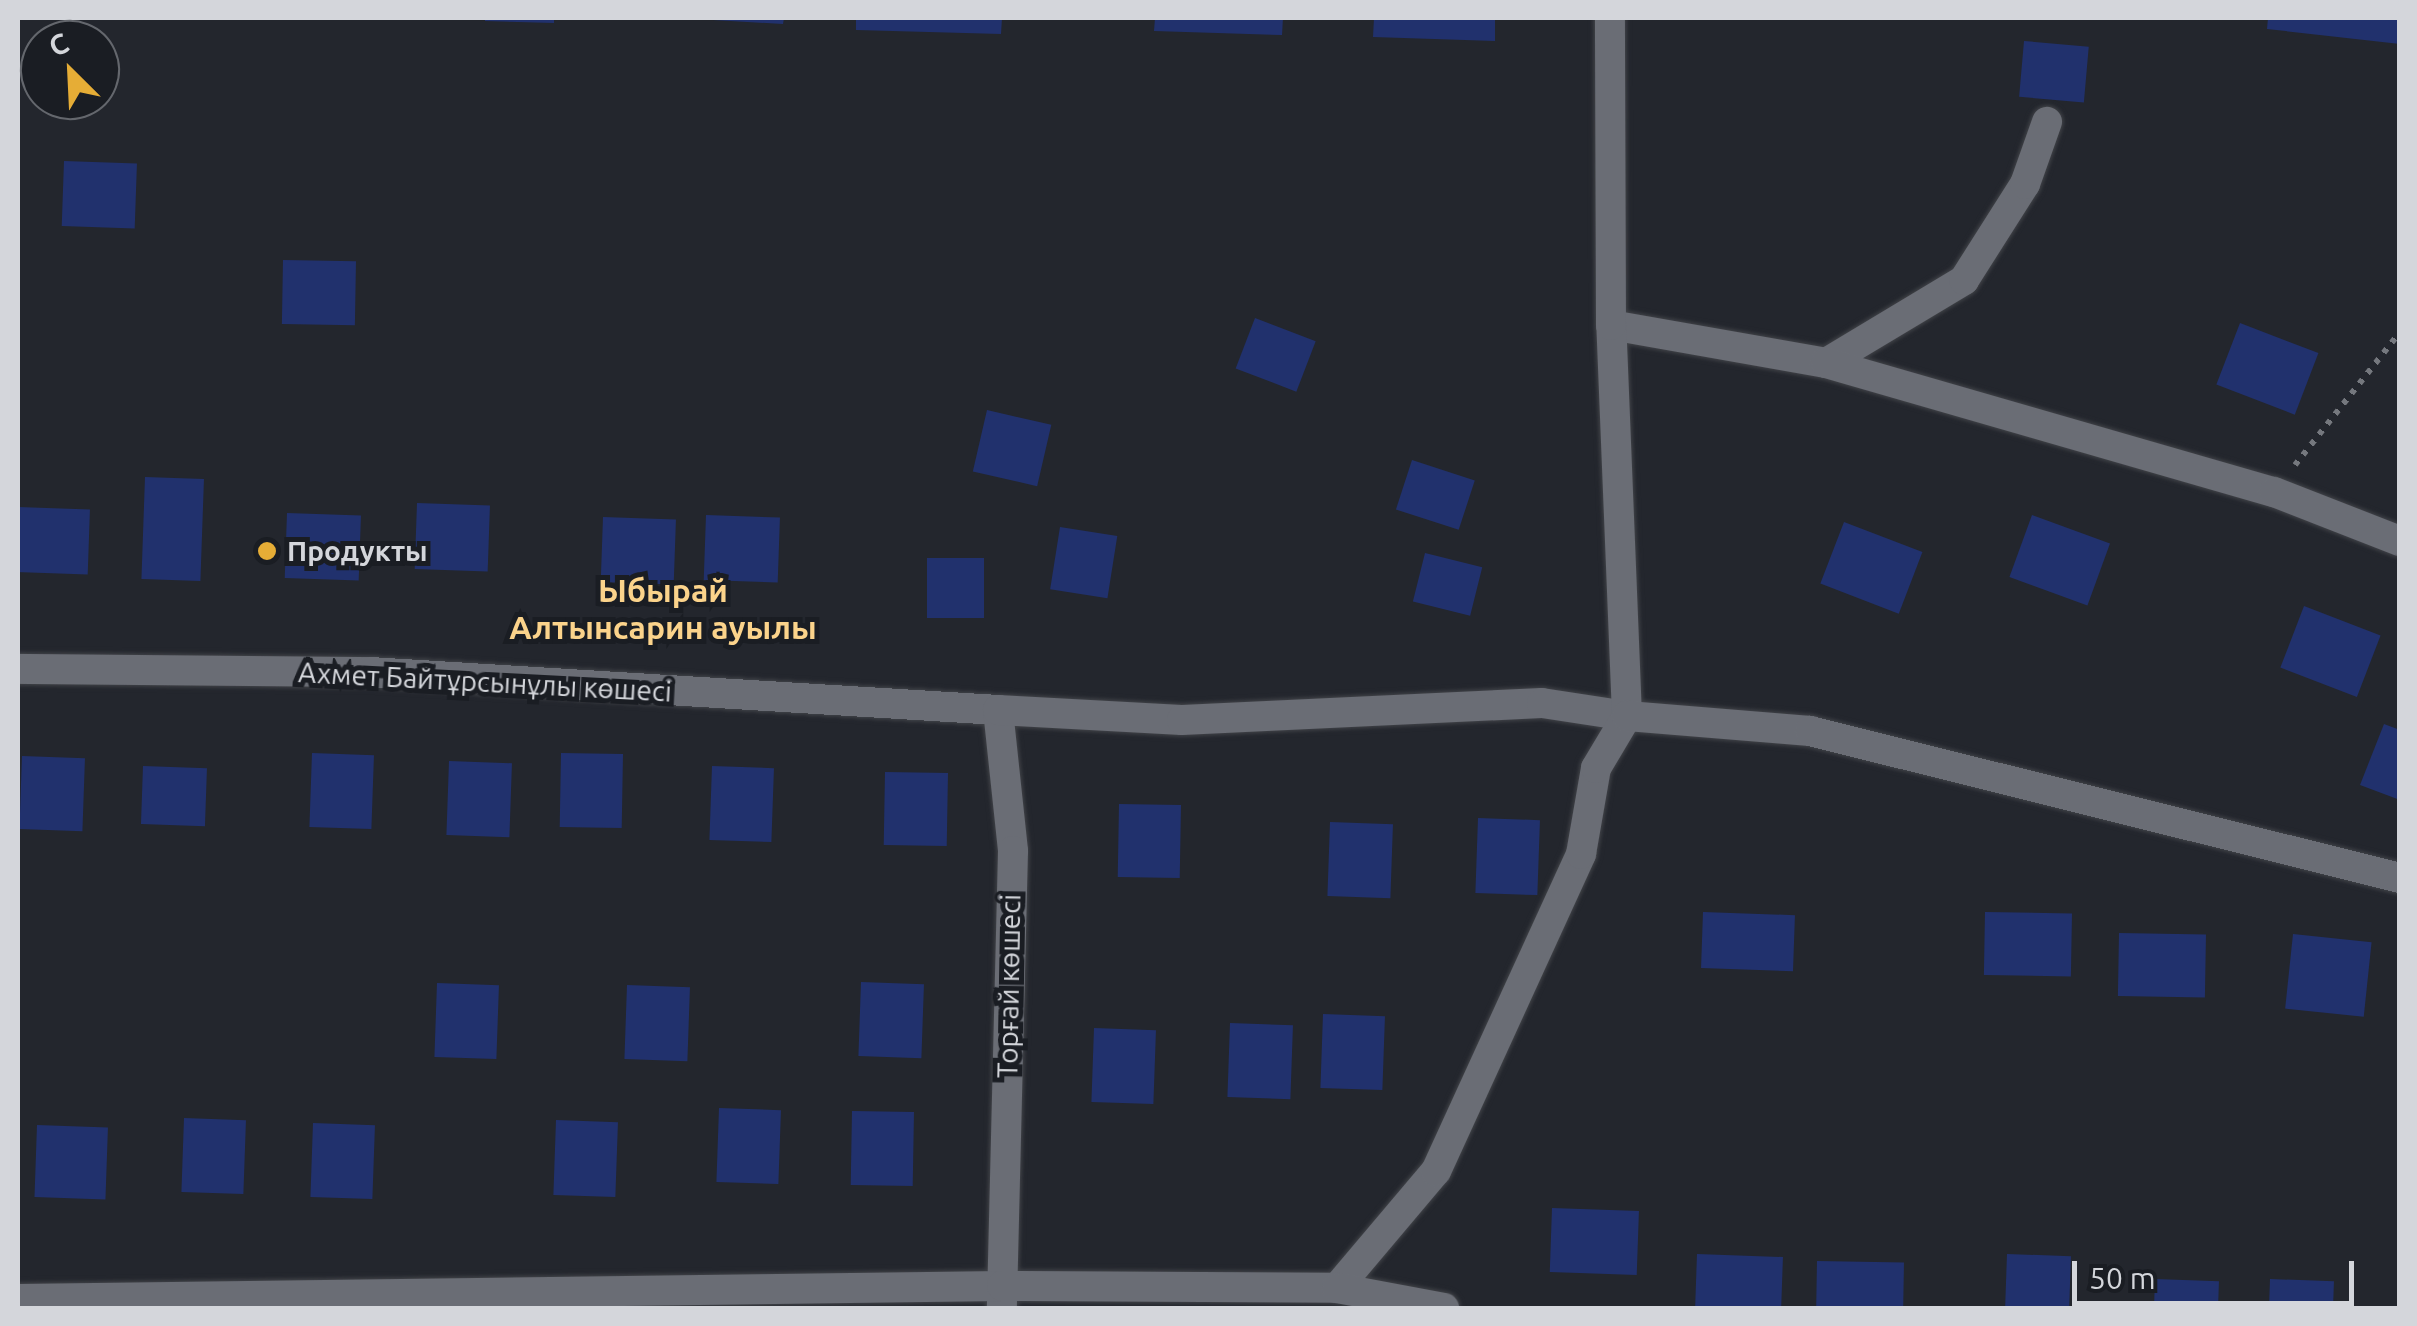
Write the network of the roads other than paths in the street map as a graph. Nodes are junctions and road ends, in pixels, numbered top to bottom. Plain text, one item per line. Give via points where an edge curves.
1 (1610, 18) edge
2 (2047, 122) dead end
3 (1610, 325) junction
4 (1826, 362) junction
5 (2400, 541) edge
6 (18, 669) edge
7 (998, 710) junction
8 (1627, 716) junction
9 (2400, 878) edge
10 (1337, 1288) junction
11 (1002, 1297) edge
12 (18, 1299) edge
13 (1444, 1308) edge

1 - 3 street
2 - 4 street via 2024,184 1964,280
3 - 4 street
3 - 8 street
4 - 5 street via 2274,492
6 - 7 street, Ахмет Байтұрсынұлы көшесі via 370,672
7 - 8 street via 1182,720 1542,703
7 - 11 street, Торғай көшесі via 1012,852
8 - 9 street via 1810,731
8 - 10 street via 1596,768 1581,854 1436,1171
10 - 11 street
10 - 13 street
11 - 12 street

